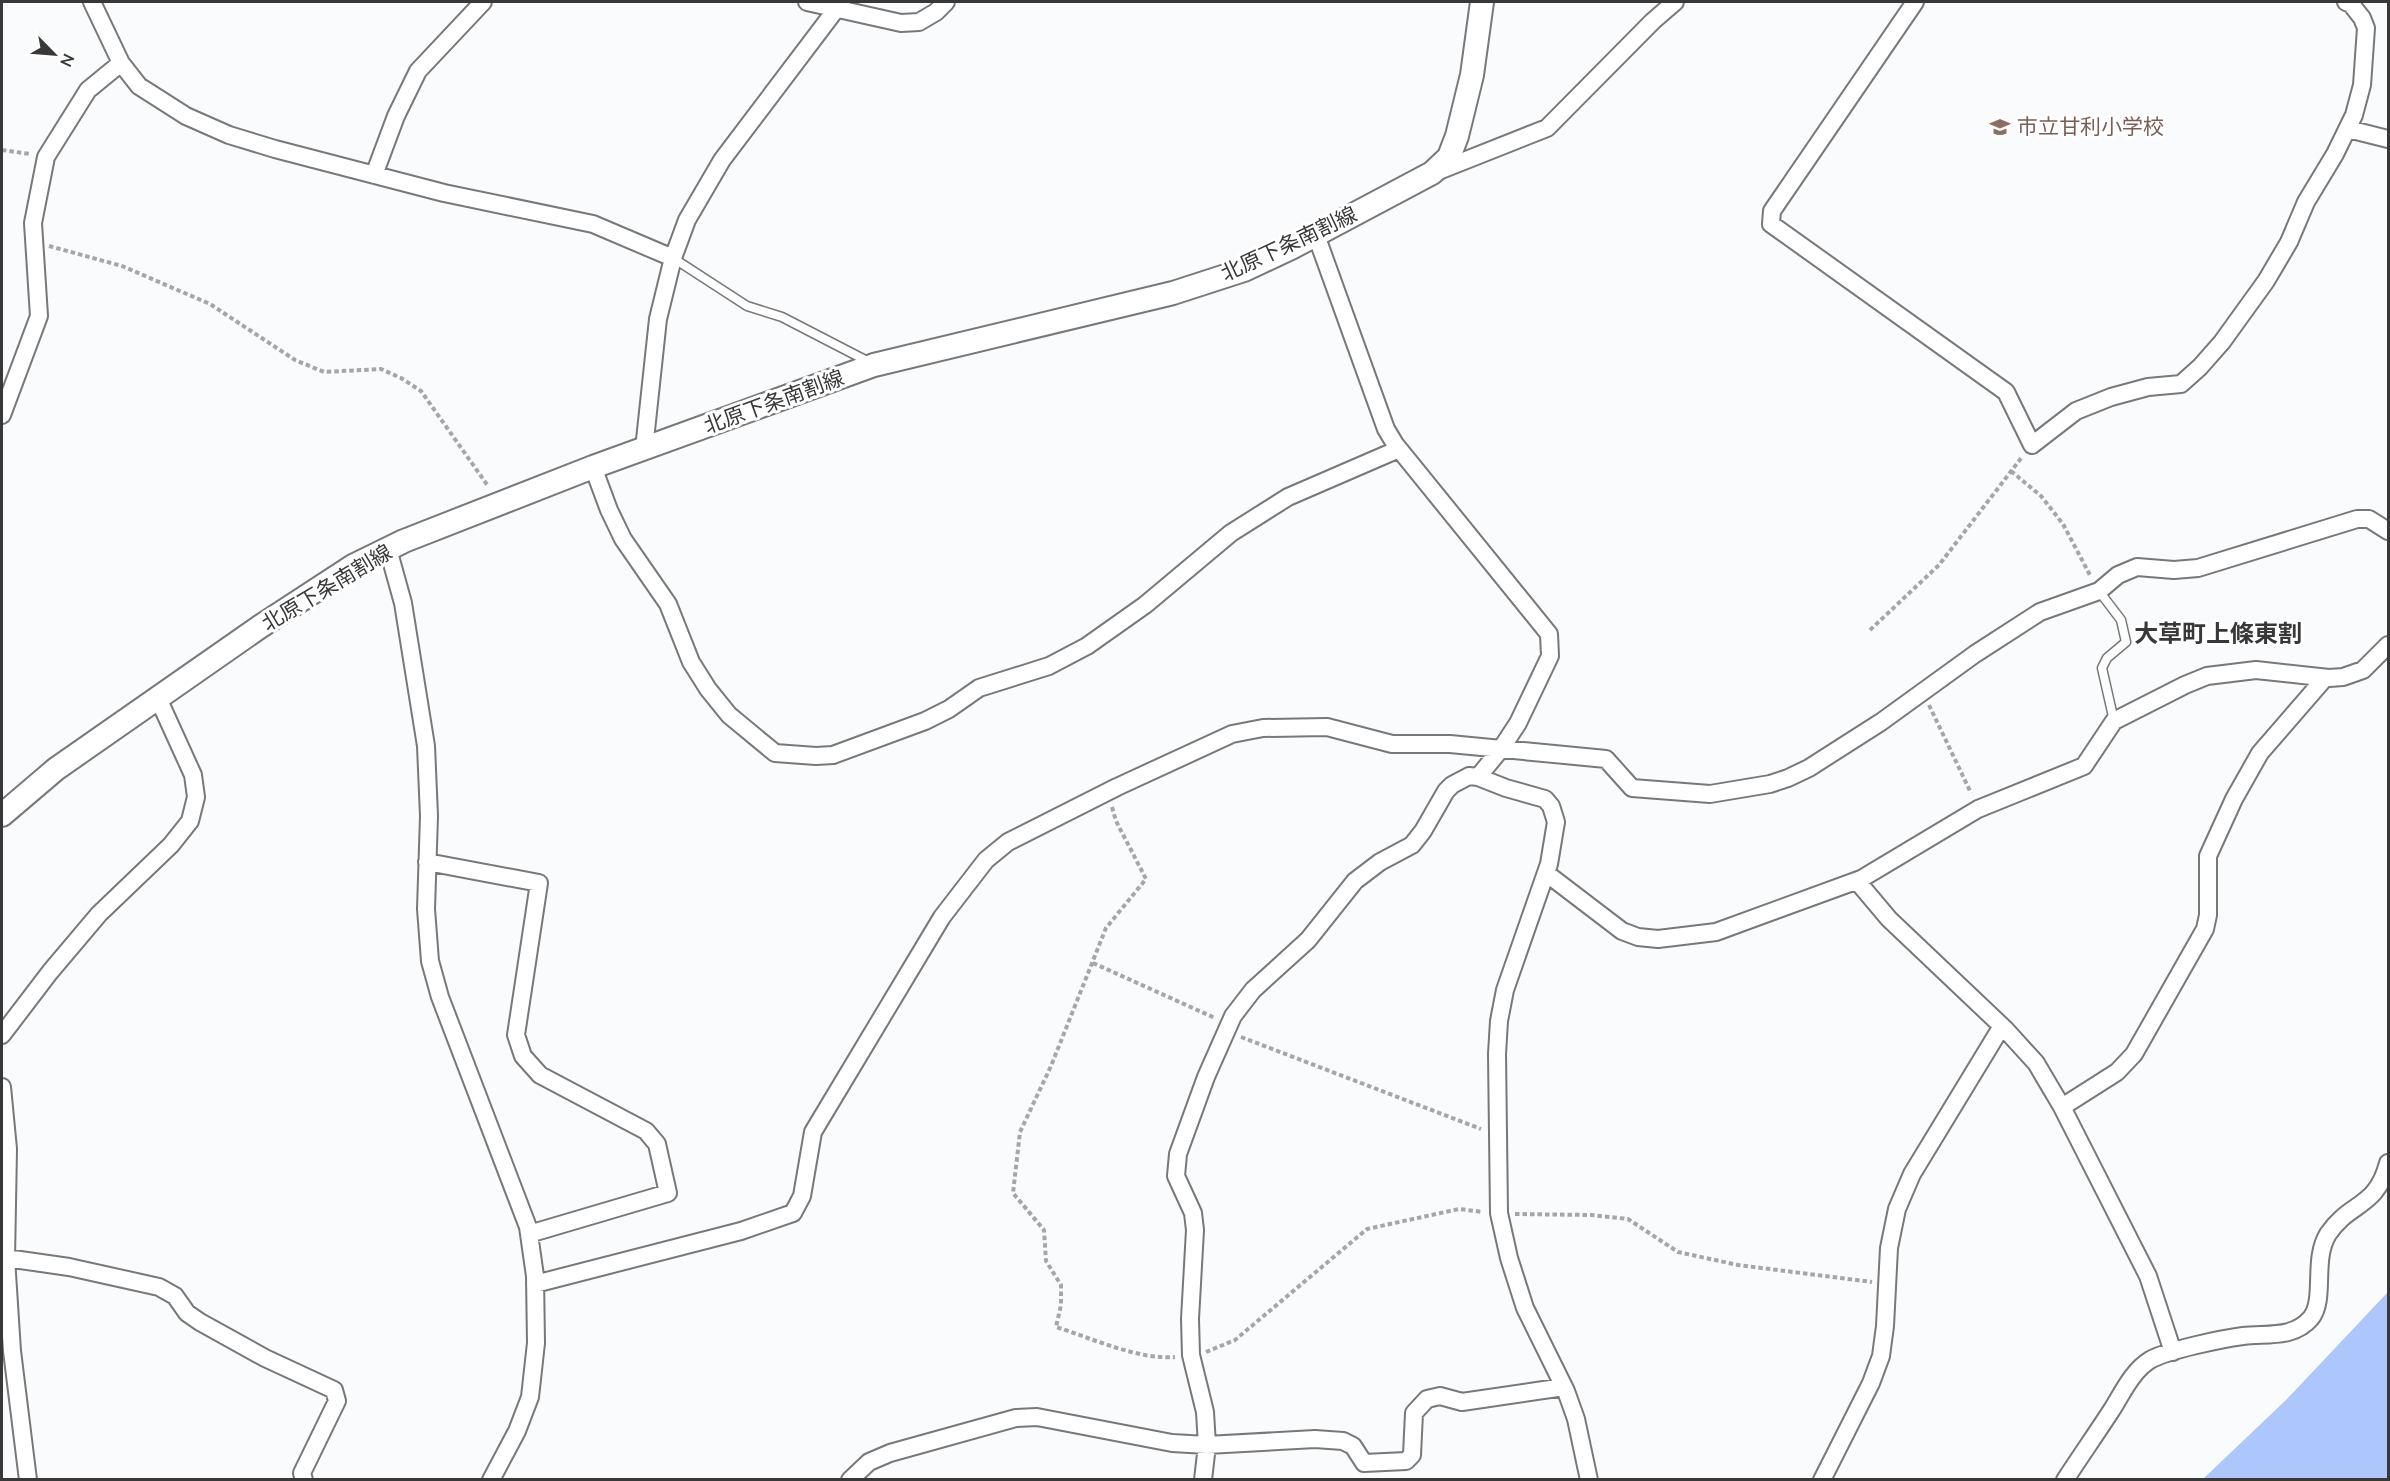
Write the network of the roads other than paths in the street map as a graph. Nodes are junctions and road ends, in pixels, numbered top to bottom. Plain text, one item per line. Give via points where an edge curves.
1 (92, 2) edge
2 (483, 2) edge
3 (807, 2) edge
4 (945, 2) edge
5 (1482, 2) edge
6 (1675, 2) edge
7 (1915, 2) edge
8 (2346, 2) edge
9 (837, 8) junction
10 (121, 63) junction
11 (2348, 129) junction
12 (2388, 139) edge
13 (1432, 173) junction
14 (374, 175) junction
15 (1316, 235) junction
16 (674, 258) junction
17 (874, 365) junction
18 (2, 415) edge
19 (644, 449) junction
20 (1399, 449) junction
21 (593, 467) junction
22 (2388, 531) edge
23 (388, 549) junction
24 (2099, 591) junction
25 (2388, 645) edge
26 (2325, 678) junction
27 (158, 698) junction
28 (2114, 721) junction
29 (1501, 749) junction
30 (1478, 777) junction
31 (2, 815) edge
32 (427, 862) junction
33 (1546, 873) junction
34 (1857, 881) junction
35 (2002, 1026) junction
36 (2, 1035) edge
37 (2, 1087) edge
38 (2062, 1107) junction
39 (2388, 1163) edge
40 (529, 1234) junction
41 (6, 1258) junction
42 (536, 1284) junction
43 (2173, 1352) junction
44 (1564, 1387) junction
45 (1206, 1445) junction
46 (28, 1479) edge
47 (304, 1479) edge
48 (491, 1479) edge
49 (850, 1479) edge
50 (1203, 1479) edge
51 (1589, 1479) edge
52 (1822, 1479) edge
53 (2065, 1479) edge

1 - 10 street
2 - 14 street via 418,71
3 - 9 street
4 - 9 street via 919,22 901,23
5 - 13 main road, 北原下条南割線 via 1472,75 1457,136 1449,157
6 - 13 street via 1547,128
7 - 11 street via 1772,211 1771,224 2006,392 2032,445 2076,411 2148,387 2181,384 2200,367 2266,281
8 - 11 street via 2366,28 2362,85
9 - 16 street via 722,160 687,220
10 - 14 street via 139,86 186,116 275,149
10 - 18 street via 88,90 46,157 33,223 39,316
11 - 12 street
13 - 15 main road, 北原下条南割線
14 - 16 street via 593,224
15 - 17 main road, 北原下条南割線 via 1244,270 1173,293
15 - 20 street via 1386,429
16 - 17 lane via 747,306 782,316
16 - 19 street via 658,319
17 - 19 main road, 北原下条南割線
19 - 21 main road, 北原下条南割線
20 - 21 street via 1288,497 1232,533 1145,606 1050,666 979,688 925,721 833,755 816,756 775,753 729,715 708,689 691,662 668,604 618,529
20 - 29 street via 1549,634 1550,656
21 - 23 main road, 北原下条南割線
22 - 24 street via 2369,519 2357,519 2198,568 2138,567 2118,575
23 - 27 main road, 北原下条南割線 via 353,566
23 - 32 street via 402,603 426,746
24 - 28 lane via 2121,620 2126,642 2107,658 2102,668
24 - 29 street via 2040,612 1809,768 1770,784 1710,794 1632,788 1606,759
25 - 26 street via 2363,670 2343,678
26 - 28 street via 2256,670 2207,676
26 - 38 street via 2260,753 2234,799 2208,856 2205,929 2134,1054 2117,1072
27 - 31 main road, 北原下条南割線 via 56,769
27 - 36 street via 193,775 195,797 190,821 171,845 99,914
28 - 34 street via 2084,766 1978,809
29 - 30 street
29 - 42 street via 1392,744 1327,727 1263,728 1232,734 1008,842 986,861 942,916 813,1131 802,1196 793,1213 741,1231
30 - 33 street via 1545,799 1551,806 1556,822
30 - 45 street via 1469,776 1452,785 1412,845 1355,881 1308,940 1253,990 1228,1028 1206,1077 1178,1154 1176,1176 1193,1213 1196,1230 1191,1355 1205,1412
32 - 40 street via 426,909 432,970
32 - 40 street via 539,883 516,1035 524,1056 540,1075 646,1131 657,1144 668,1194
33 - 34 street via 1622,931 1658,939 1716,932
33 - 44 street via 1505,990 1499,1021 1499,1213 1525,1308
34 - 35 street via 1889,919
35 - 38 street via 2037,1063
35 - 52 street via 1912,1174 1897,1209 1888,1248 1881,1356
37 - 41 street via 8,1149
38 - 43 street via 2148,1276
39 - 43 street via 2384,1180 2373,1196 2341,1218 2322,1246 2318,1303 2300,1328 2280,1335 2242,1336
40 - 42 street
41 - 46 street via 12,1351
41 - 47 street via 159,1287 175,1296 187,1313 200,1322 334,1390 337,1401 302,1473
42 - 48 street via 536,1343 530,1396 517,1431
43 - 53 street via 2150,1360 2134,1375
44 - 45 street via 1462,1402 1440,1396 1427,1398 1414,1413 1412,1455 1406,1461 1364,1463 1353,1446 1343,1441
44 - 51 street via 1576,1419
45 - 49 street via 1172,1443 1037,1417 1016,1418 890,1453 869,1462
45 - 50 street

